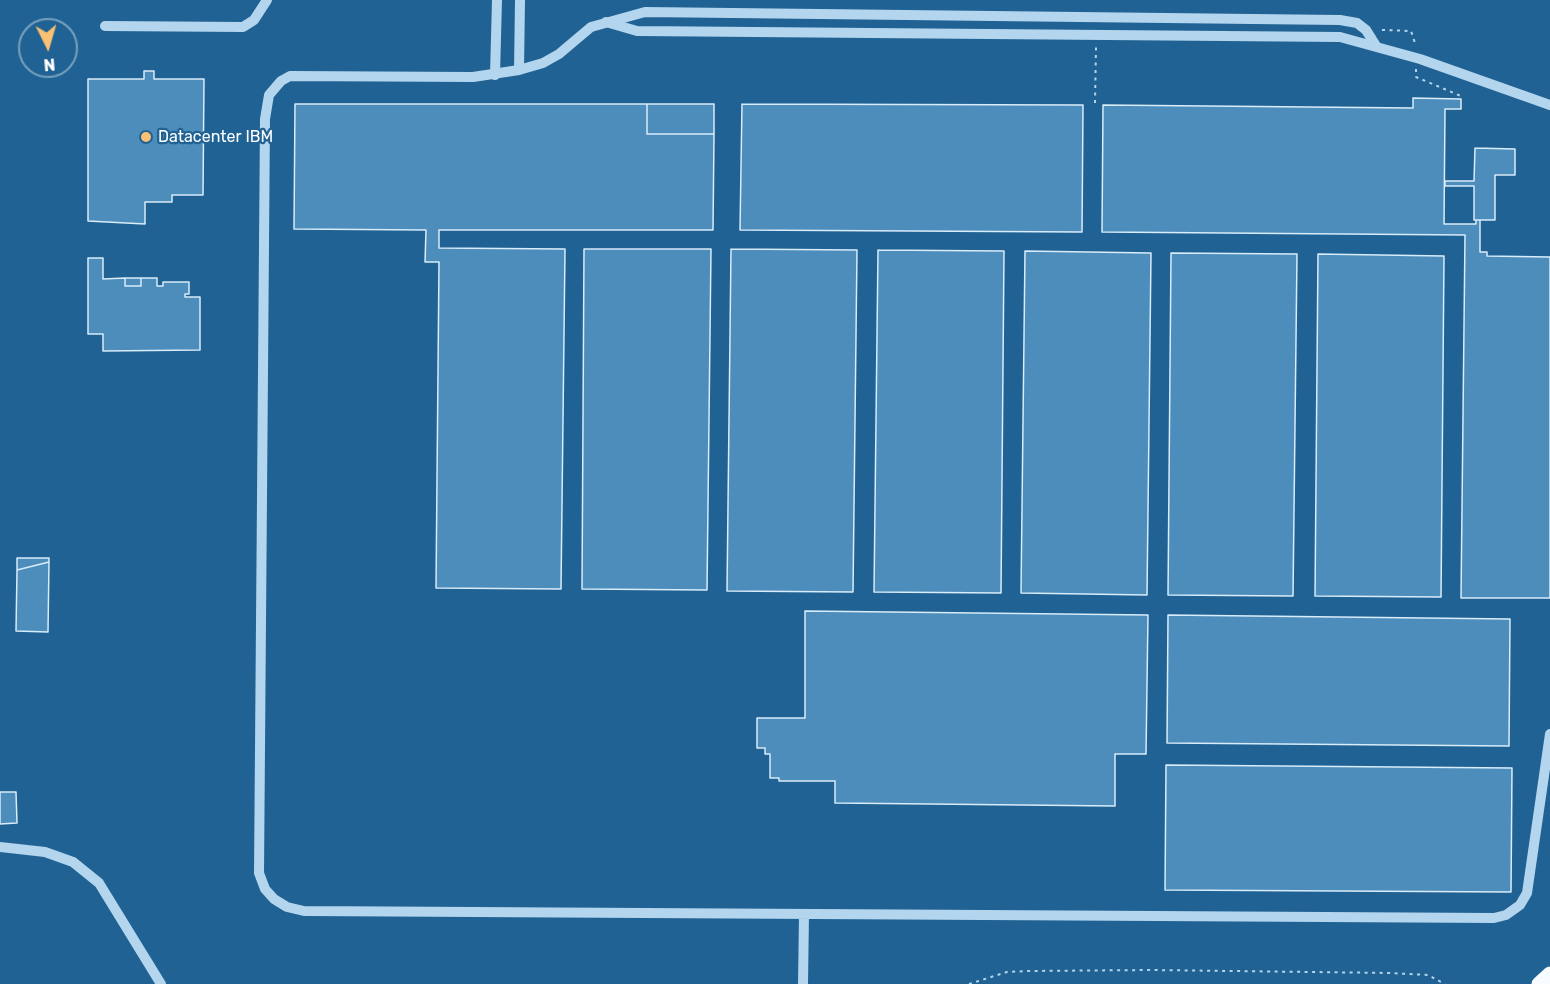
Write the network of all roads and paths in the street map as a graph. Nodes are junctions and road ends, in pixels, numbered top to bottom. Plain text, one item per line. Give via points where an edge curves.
1 (267, 0) edge
2 (497, 0) edge
3 (520, 0) edge
4 (606, 22) junction
5 (105, 26) dead end
6 (1096, 35) junction
7 (1376, 46) junction
8 (519, 70) junction
9 (495, 75) junction
10 (1095, 103) dead end
11 (1550, 105) edge
12 (1550, 734) edge
13 (0, 847) edge
14 (804, 914) junction
15 (161, 984) edge
16 (802, 984) edge
17 (969, 984) edge
18 (1445, 984) edge

1 - 5 street via 254,20 243,27
2 - 9 street
3 - 8 street
4 - 6 street via 637,31
4 - 7 street via 645,12 1340,20 1357,23
4 - 8 street via 591,27 543,63
6 - 7 street via 1340,37
6 - 10 path
7 - 11 street
8 - 9 street
9 - 14 street via 290,76 274,86 270,94 265,119 258,849 265,889 274,899 304,911
12 - 14 street via 1527,893 1520,905 1494,918
13 - 15 street via 45,852 73,862 99,883
14 - 16 street
17 - 18 path via 1017,971 1151,970 1390,973 1428,975

